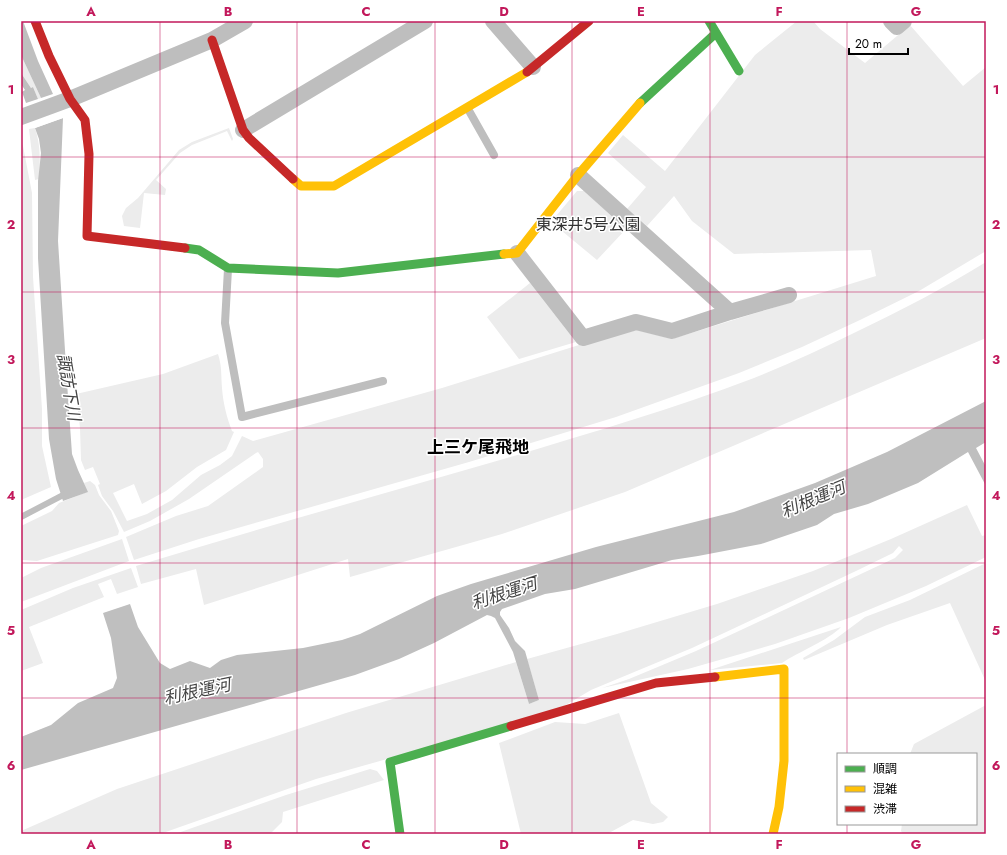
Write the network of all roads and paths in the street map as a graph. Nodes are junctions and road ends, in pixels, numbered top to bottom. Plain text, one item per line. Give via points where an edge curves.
1 (35, 21) edge
2 (245, 21) edge
3 (426, 21) edge
4 (493, 21) edge
5 (589, 21) edge
6 (709, 21) edge
7 (891, 21) edge
8 (904, 21) edge
9 (716, 33) junction
10 (212, 40) junction
11 (534, 67) junction
12 (739, 71) dead end
13 (70, 100) junction
14 (467, 108) junction
15 (21, 117) edge
16 (243, 130) junction
17 (494, 155) dead end
18 (578, 175) junction
19 (517, 253) junction
20 (228, 268) junction
21 (789, 295) dead end
22 (730, 312) junction
23 (383, 381) dead end
24 (400, 834) edge
25 (773, 834) edge

1 - 13 street
2 - 10 street
3 - 16 street
4 - 11 street
5 - 11 street
6 - 9 street
7 - 8 street via 897,27
9 - 12 street
9 - 18 street via 638,105
10 - 13 street
10 - 16 street
11 - 14 street
13 - 15 street
13 - 20 street via 85,120 89,154 87,236 200,250
14 - 16 street via 334,186 301,186
14 - 17 lane
18 - 19 street
18 - 22 street
19 - 20 street via 338,273
19 - 22 street via 583,338 636,322 672,331
20 - 23 lane via 225,323 242,417
21 - 22 street
24 - 25 street via 390,762 656,683 784,668 784,761 780,807

